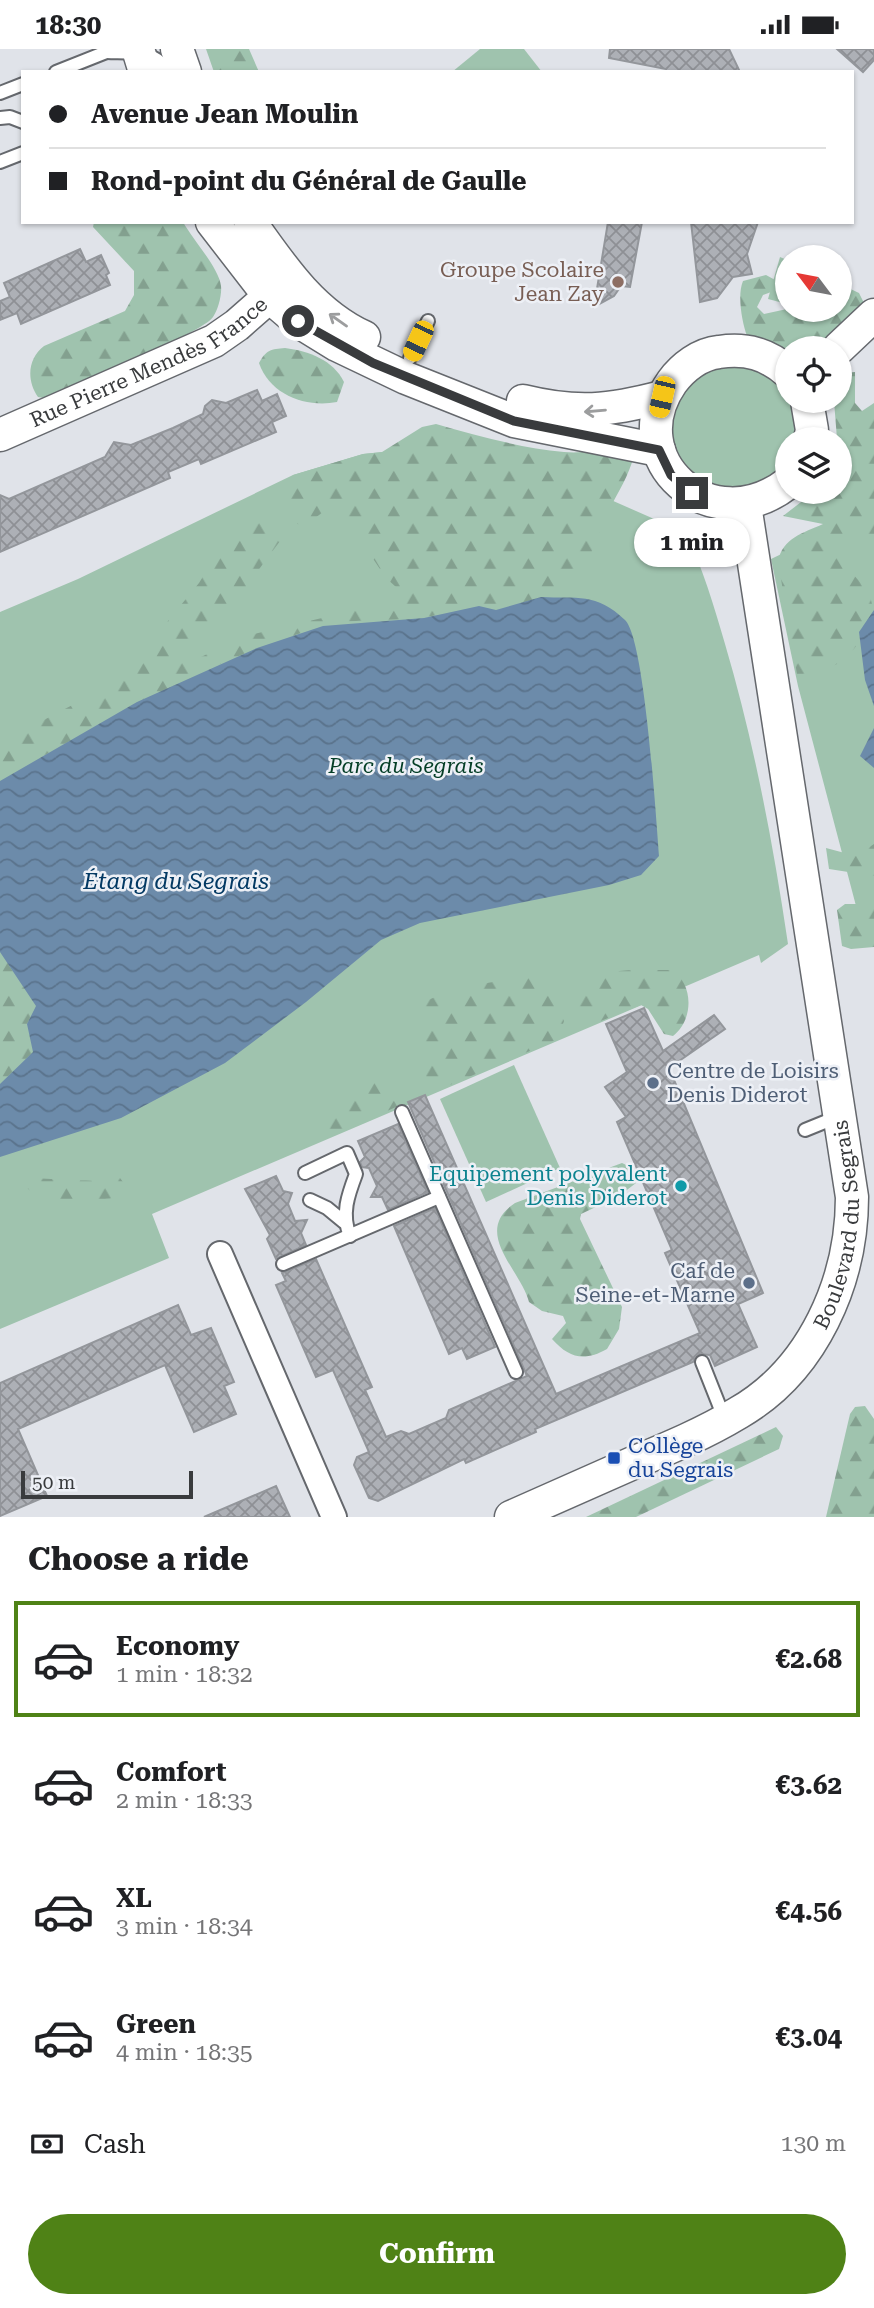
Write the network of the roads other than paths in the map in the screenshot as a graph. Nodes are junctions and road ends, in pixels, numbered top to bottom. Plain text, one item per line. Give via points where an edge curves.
1 (177, 49) edge
2 (129, 55) edge
3 (89, 66) edge
4 (67, 70) edge
5 (165, 70) edge
6 (184, 70) edge
7 (21, 85) edge
8 (0, 93) edge
9 (0, 118) edge
10 (21, 121) edge
11 (21, 154) edge
12 (0, 162) edge
13 (214, 224) edge
14 (227, 224) edge
15 (251, 224) edge
16 (280, 288) junction
17 (874, 315) edge
18 (428, 321) dead end
19 (852, 336) edge
20 (410, 358) junction
21 (775, 361) edge
22 (662, 397) junction
23 (0, 435) edge
24 (659, 450) junction
25 (775, 493) edge
26 (745, 505) junction
27 (402, 1112) dead end
28 (839, 1116) junction
29 (805, 1130) dead end
30 (305, 1173) dead end
31 (439, 1197) junction
32 (310, 1200) dead end
33 (344, 1222) junction
34 (349, 1236) junction
35 (220, 1254) dead end
36 (284, 1265) dead end
37 (702, 1362) dead end
38 (516, 1372) dead end
39 (725, 1420) junction
40 (334, 1517) edge
41 (511, 1517) edge

1 - 6 street
2 - 3 lane
2 - 5 lane via 155,58
3 - 4 lane
7 - 8 lane
9 - 10 lane
11 - 12 lane
13 - 16 street
14 - 16 lane
15 - 16 street
20 -> 16 street
16 - 23 street, Rue Pierre Mendès France via 214,341
16 - 24 street via 298,321 337,345 477,408 538,427
17 - 19 street
18 - 20 lane
22 -> 20 street via 617,409 560,410 481,387
21 - 22 street via 740,349 708,353 680,370
22 - 24 street via 656,423
24 - 26 street via 671,475 692,493 718,504
25 - 26 street
26 - 28 street, Boulevard du Segrais
27 - 31 lane
28 - 29 lane
28 - 39 street, Boulevard du Segrais via 852,1223 835,1295 821,1326 792,1368
30 - 33 lane via 347,1153 356,1174
31 - 34 lane
31 - 38 lane
32 - 33 lane
33 - 34 lane
34 - 36 lane
35 - 40 street
37 - 39 lane
39 - 41 street, Boulevard du Segrais

